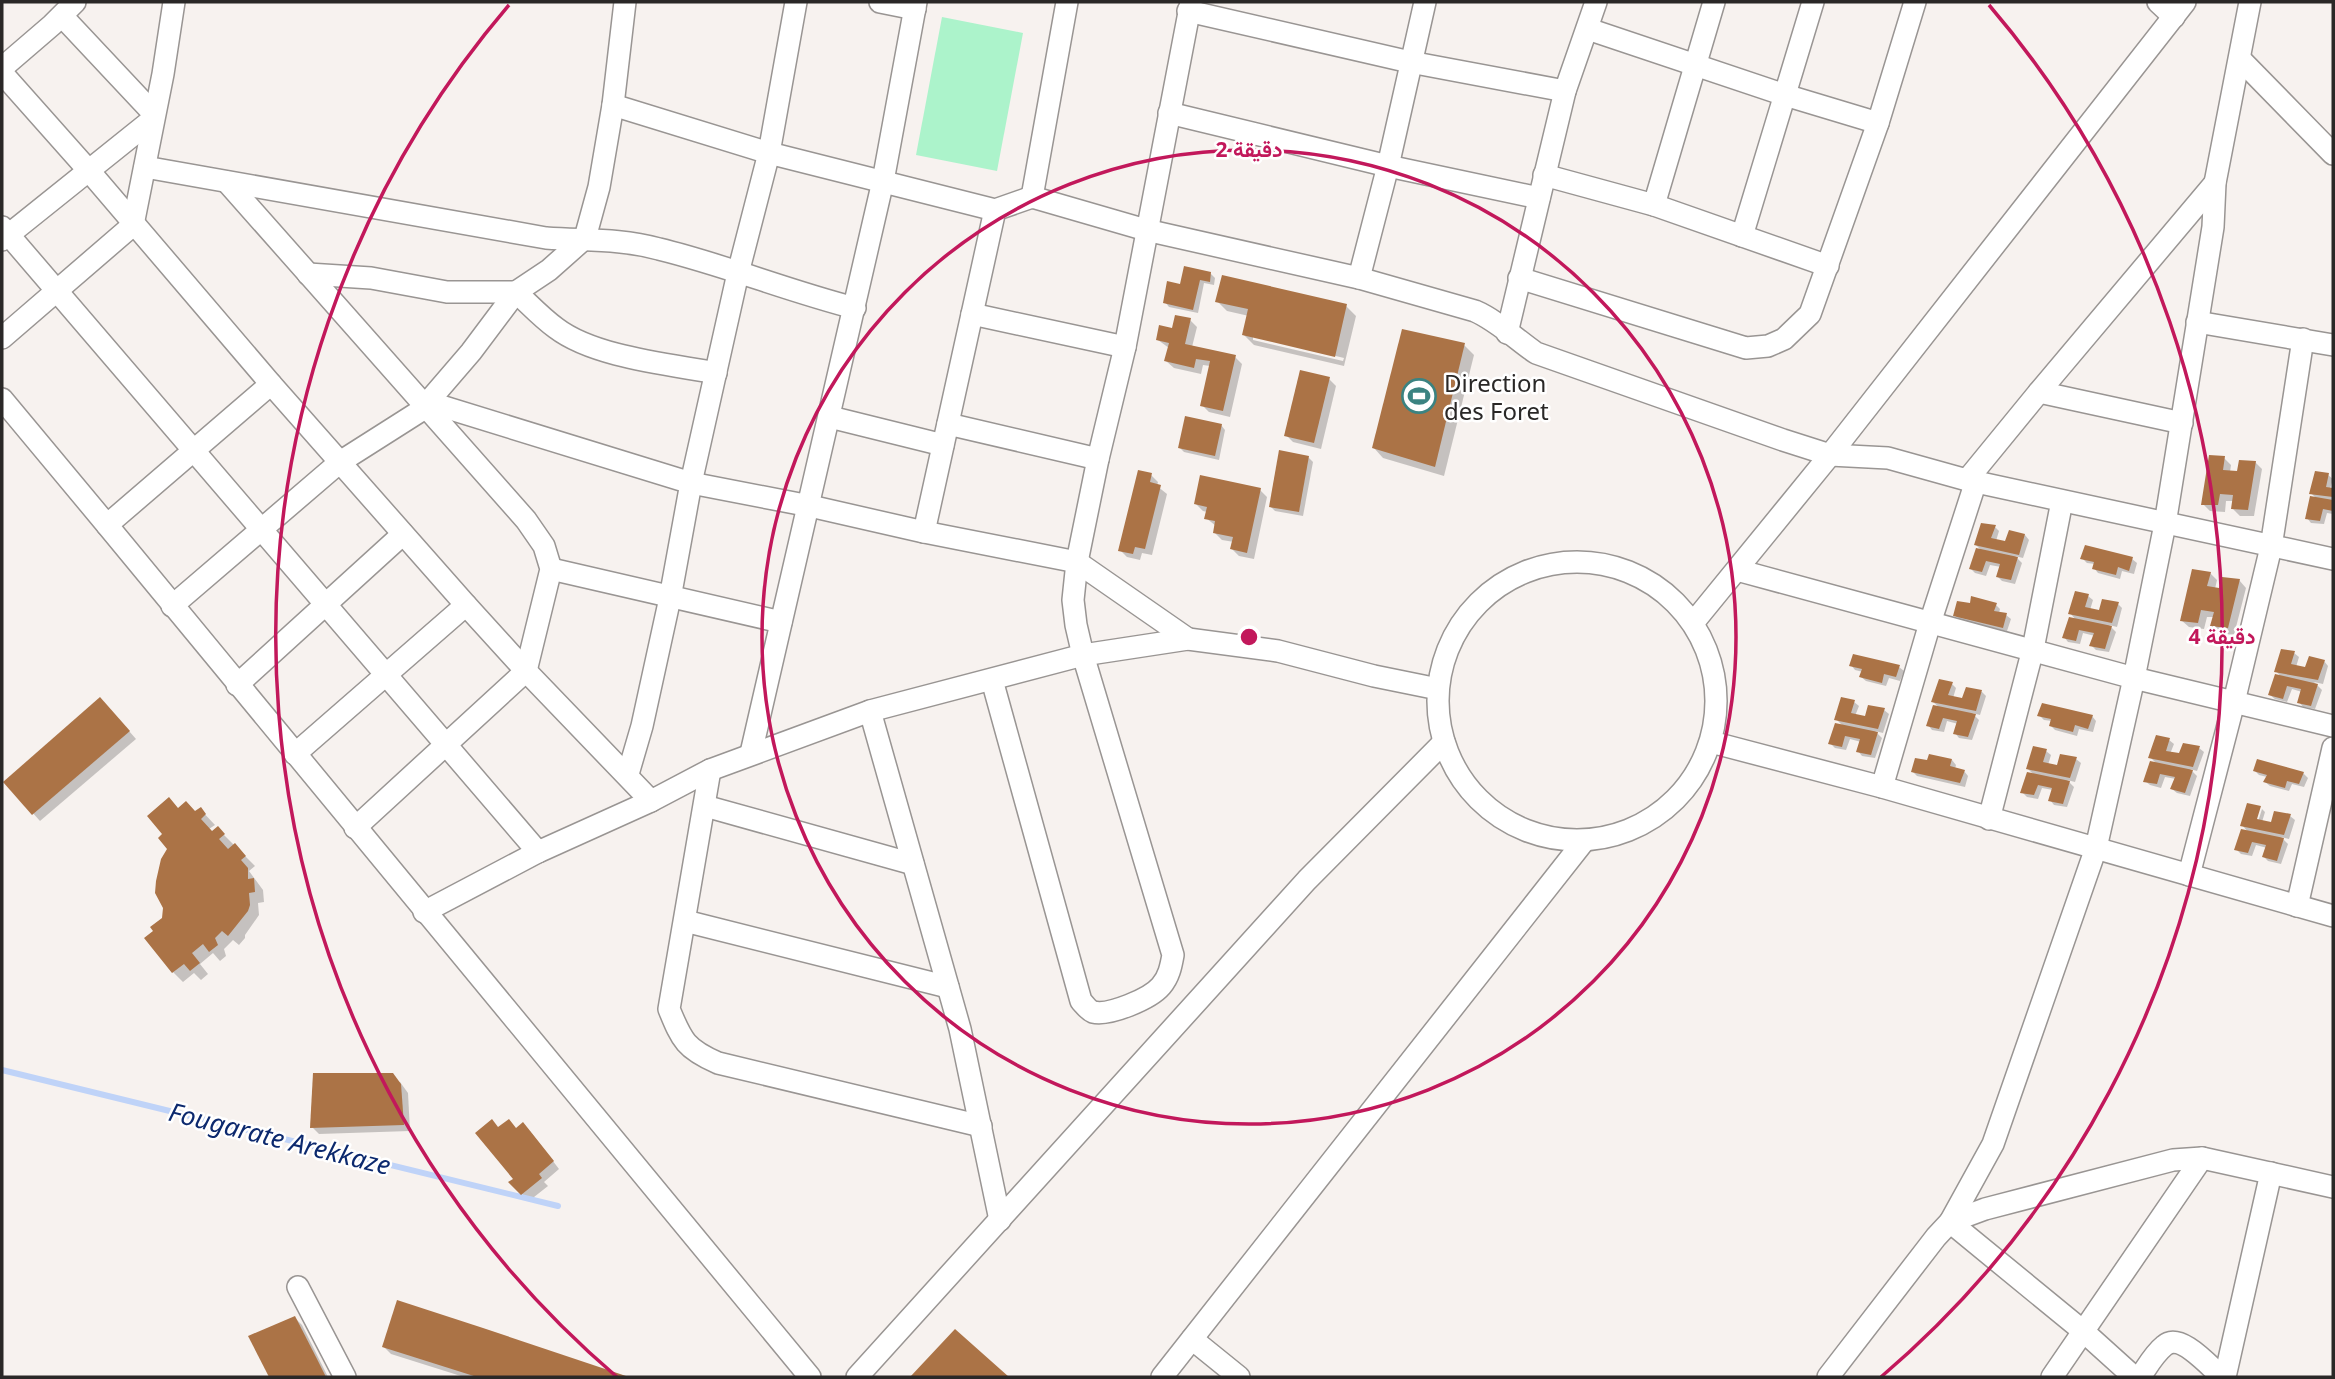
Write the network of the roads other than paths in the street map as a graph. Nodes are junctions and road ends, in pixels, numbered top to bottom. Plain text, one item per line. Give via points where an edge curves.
1 (174, 2) edge
2 (625, 2) edge
3 (796, 2) edge
4 (880, 2) edge
5 (1067, 2) edge
6 (1425, 2) edge
7 (1596, 2) edge
8 (1714, 2) edge
9 (1813, 2) edge
10 (1915, 2) edge
11 (2158, 2) edge
12 (2250, 2) edge
13 (915, 6) edge
14 (1189, 6) edge
15 (69, 9) edge
16 (2180, 9) edge
17 (1588, 29) junction
18 (2241, 60) junction
19 (1410, 62) junction
20 (1695, 64) junction
21 (2, 70) edge
22 (1565, 91) junction
23 (1785, 95) junction
24 (613, 105) junction
25 (1169, 113) junction
26 (154, 117) junction
27 (1878, 123) junction
28 (769, 153) junction
29 (2333, 153) edge
30 (1388, 166) junction
31 (145, 167) junction
32 (90, 172) junction
33 (1544, 175) junction
34 (883, 181) junction
35 (227, 182) junction
36 (2216, 183) junction
37 (1032, 197) junction
38 (1539, 198) junction
39 (1654, 205) junction
40 (995, 211) junction
41 (133, 225) junction
42 (1146, 230) junction
43 (4, 234) edge
44 (1742, 236) junction
45 (585, 239) junction
46 (1828, 266) junction
47 (738, 273) junction
48 (308, 274) junction
49 (1359, 278) junction
50 (1519, 278) junction
51 (57, 291) junction
52 (516, 292) junction
53 (855, 307) junction
54 (972, 314) junction
55 (2197, 322) junction
56 (1507, 333) junction
57 (2, 338) edge
58 (2303, 339) junction
59 (2333, 345) edge
60 (1125, 347) junction
61 (716, 373) junction
62 (271, 384) junction
63 (2039, 392) junction
64 (2, 399) edge
65 (427, 405) junction
66 (830, 417) junction
67 (2182, 423) junction
68 (948, 424) junction
69 (943, 446) junction
70 (193, 452) junction
71 (1830, 454) junction
72 (1098, 459) junction
73 (340, 462) junction
74 (1972, 481) junction
75 (691, 483) junction
76 (2062, 501) junction
77 (810, 506) junction
78 (2165, 524) junction
79 (107, 525) junction
80 (260, 531) junction
81 (924, 532) junction
82 (403, 534) junction
83 (2271, 547) junction
84 (2333, 559) edge
85 (1077, 562) junction
86 (551, 569) junction
87 (1737, 570) junction
88 (670, 598) junction
89 (324, 605) junction
90 (466, 605) junction
91 (172, 606) junction
92 (781, 622) junction
93 (1693, 623) junction
94 (1930, 623) junction
95 (1188, 639) junction
96 (2033, 649) junction
97 (1083, 655) junction
98 (526, 671) junction
99 (385, 676) junction
100 (2134, 678) junction
101 (992, 680) junction
102 (237, 685) junction
103 (1438, 689) junction
104 (2234, 702) junction
105 (870, 711) junction
106 (2333, 726) edge
107 (1444, 742) junction
108 (1710, 742) junction
109 (445, 745) junction
110 (2333, 748) edge
111 (751, 753) junction
112 (295, 754) junction
113 (710, 770) junction
114 (628, 774) junction
115 (1882, 787) junction
116 (652, 801) junction
117 (705, 806) junction
118 (1989, 819) junction
119 (355, 828) junction
120 (1584, 841) junction
121 (2096, 848) junction
122 (538, 852) junction
123 (913, 864) junction
124 (2189, 875) junction
125 (2297, 906) junction
126 (424, 912) junction
127 (2333, 916) edge
128 (685, 921) junction
129 (948, 987) junction
130 (981, 1126) junction
131 (2203, 1158) junction
132 (2271, 1173) junction
133 (2333, 1187) edge
134 (1000, 1220) junction
135 (1950, 1222) junction
136 (298, 1287) dead end
137 (2083, 1331) junction
138 (1192, 1339) junction
139 (345, 1377) edge
140 (810, 1377) edge
141 (858, 1377) edge
142 (1162, 1377) edge
143 (1239, 1377) edge
144 (1828, 1377) edge
145 (2052, 1377) edge
146 (2134, 1377) edge
147 (2140, 1377) edge
148 (2224, 1377) edge

1 - 26 street
2 - 24 street
3 - 28 street
4 - 13 street
5 - 37 street
6 - 19 street
7 - 17 street
8 - 20 street
9 - 23 street
10 - 27 street
11 - 16 street
12 - 18 street
13 - 34 street
14 - 19 street
14 - 25 street
15 - 21 street
15 - 26 street
16 - 71 street
17 - 20 street
17 - 22 street
18 - 29 street
18 - 36 street
19 - 22 street
19 - 30 street
20 - 23 street
20 - 39 street
21 - 32 street
22 - 33 street
23 - 27 street
23 - 44 street
24 - 28 street
24 - 45 street via 600,187
25 - 30 street
25 - 42 street
26 - 31 street
26 - 32 street
27 - 46 street
28 - 34 street
28 - 47 street
30 - 38 street
30 - 49 street
31 - 35 street
31 - 41 street
32 - 41 street
32 - 43 street
33 - 38 street
33 - 39 street
34 - 40 street
34 - 53 street
35 - 45 street via 546,238
35 - 48 street
36 - 55 street
36 - 63 street
37 - 40 street
37 - 42 street
38 - 50 street
39 - 44 street
40 - 54 street
41 - 51 street
41 - 62 street
42 - 49 street
42 - 60 street
43 - 51 street
44 - 46 street
45 - 47 street via 658,248
45 - 52 street
46 - 50 street via 1811,314 1796,330 1768,346 1745,348
47 - 53 street
47 - 61 street
48 - 52 street via 371,278 447,292
48 - 65 street
49 - 56 street via 1475,311 1490,317
50 - 56 street
51 - 57 street
51 - 70 street
52 - 61 street via 556,329 583,344
52 - 65 street
53 - 66 street
54 - 60 street
54 - 68 street
55 - 58 street
55 - 67 street
56 - 71 street via 1536,353
58 - 59 street
58 - 83 street
60 - 72 street
61 - 75 street
62 - 70 street
62 - 73 street
63 - 67 street
63 - 74 street
64 - 79 street
65 - 73 street
65 - 75 street
65 - 86 street via 526,520 544,546
66 - 69 street
66 - 77 street
67 - 78 street
68 - 69 street
68 - 72 street
69 - 81 street
70 - 79 street
70 - 80 street
71 - 74 street via 1888,458
71 - 87 street
72 - 85 street
73 - 80 street
73 - 82 street
74 - 76 street
74 - 94 street
75 - 77 street
75 - 88 street
76 - 78 street
76 - 96 street
77 - 81 street
77 - 92 street
78 - 83 street
78 - 100 street
79 - 91 street
80 - 89 street
80 - 91 street
81 - 85 street
82 - 89 street
82 - 90 street
83 - 84 street
83 - 104 street
85 - 95 street
85 - 97 street via 1073,600
86 - 88 street
86 - 98 street
87 - 93 street
87 - 94 street
88 - 92 street
88 - 114 street
89 - 99 street
89 - 102 street
90 - 98 street
90 - 99 street
91 - 102 street
92 - 111 street
93 - 103 street via 1663,592 1626,570 1584,562 1542,566 1502,582 1470,610 1448,647
93 - 108 street via 1710,660 1717,701
94 - 96 street
94 - 115 street
95 - 97 street
95 - 103 street via 1278,651
96 - 100 street
96 - 118 street
97 - 101 street
97 - 101 street via 1173,955 1161,987 1143,1000 1103,1013 1090,1011 1081,1001
98 - 109 street
98 - 114 street
99 - 109 street
99 - 112 street
100 - 104 street
100 - 121 street
101 - 105 street
102 - 112 street
103 - 107 street
104 - 106 street
104 - 124 street
105 - 111 street
105 - 123 street
107 - 120 street via 1459,776 1483,804 1513,825 1548,838
107 - 134 street via 1307,880
108 - 115 street
108 - 120 street via 1692,781 1663,812 1626,832
109 - 119 street
109 - 122 street
110 - 125 street
111 - 113 street
112 - 119 street
113 - 116 street
113 - 117 street
114 - 116 street
115 - 118 street
116 - 122 street
117 - 123 street
117 - 128 street
118 - 121 street
119 - 126 street
120 - 138 street
121 - 124 street
121 - 135 street via 1993,1144
122 - 126 street
123 - 129 street
124 - 125 street
125 - 127 street
126 - 140 street
128 - 129 street
128 - 130 street via 670,1009 679,1034 695,1052 718,1063
129 - 130 street
130 - 134 street
131 - 132 street
131 - 135 street via 2133,1170
131 - 137 street
132 - 133 street
132 - 148 street
134 - 141 street
135 - 137 street
135 - 144 street
136 - 139 street
137 - 145 street
137 - 146 street
138 - 142 street
138 - 143 street
147 - 148 street via 2164,1346 2174,1341

